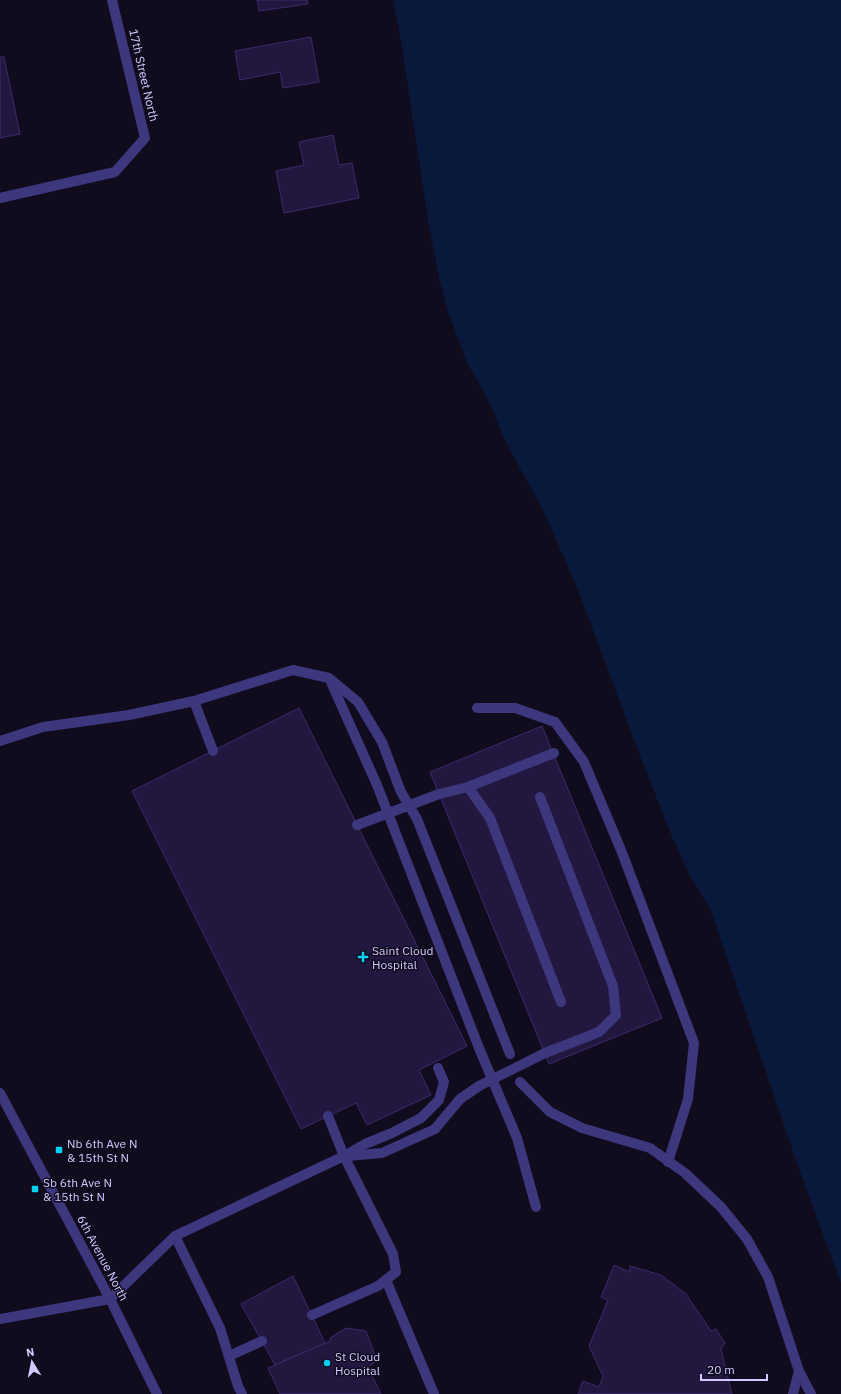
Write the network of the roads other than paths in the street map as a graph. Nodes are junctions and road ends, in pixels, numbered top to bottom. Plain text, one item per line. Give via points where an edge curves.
1 (112, 0) edge
2 (0, 198) edge
3 (329, 678) junction
4 (194, 701) junction
5 (477, 708) dead end
6 (0, 741) edge
7 (213, 751) dead end
8 (554, 754) dead end
9 (468, 787) junction
10 (540, 797) dead end
11 (357, 825) dead end
12 (561, 1002) dead end
13 (510, 1054) dead end
14 (438, 1068) dead end
15 (520, 1082) dead end
16 (0, 1093) edge
17 (328, 1116) dead end
18 (344, 1156) junction
19 (668, 1162) junction
20 (536, 1207) dead end
21 (175, 1236) junction
22 (386, 1280) junction
23 (110, 1299) junction
24 (312, 1315) dead end
25 (0, 1319) edge
26 (262, 1341) dead end
27 (229, 1356) junction
28 (799, 1371) junction
29 (157, 1394) edge
30 (242, 1394) edge
31 (434, 1394) edge
32 (793, 1394) edge
33 (811, 1394) edge

1 - 2 street, 17th Street North via 145,138 115,172
3 - 4 street via 293,670
3 - 13 street via 358,702 382,742 401,792 417,819
3 - 20 street via 377,785 517,1138
4 - 6 street via 129,716 43,727
4 - 7 street
5 - 19 street via 515,708 555,722 584,762 621,850 694,1043 688,1099
8 - 9 street
9 - 11 street, bridge via 439,794
9 - 12 street via 490,818
10 - 18 street, bridge via 613,986 616,1015 599,1032 545,1053 479,1086 460,1099 435,1129 382,1153
14 - 18 street via 444,1082 439,1100 421,1118
15 - 19 street via 550,1112 582,1128 650,1148
16 - 23 street, 6th Avenue North
17 - 18 street
18 - 21 street
18 - 22 street via 393,1254 396,1272
19 - 28 street via 685,1173 748,1239 768,1277
21 - 23 street
21 - 27 street via 220,1328
22 - 24 street via 378,1286
22 - 31 street
23 - 25 street
23 - 29 street, 6th Avenue North
26 - 27 street
27 - 30 street
28 - 32 street
28 - 33 street

